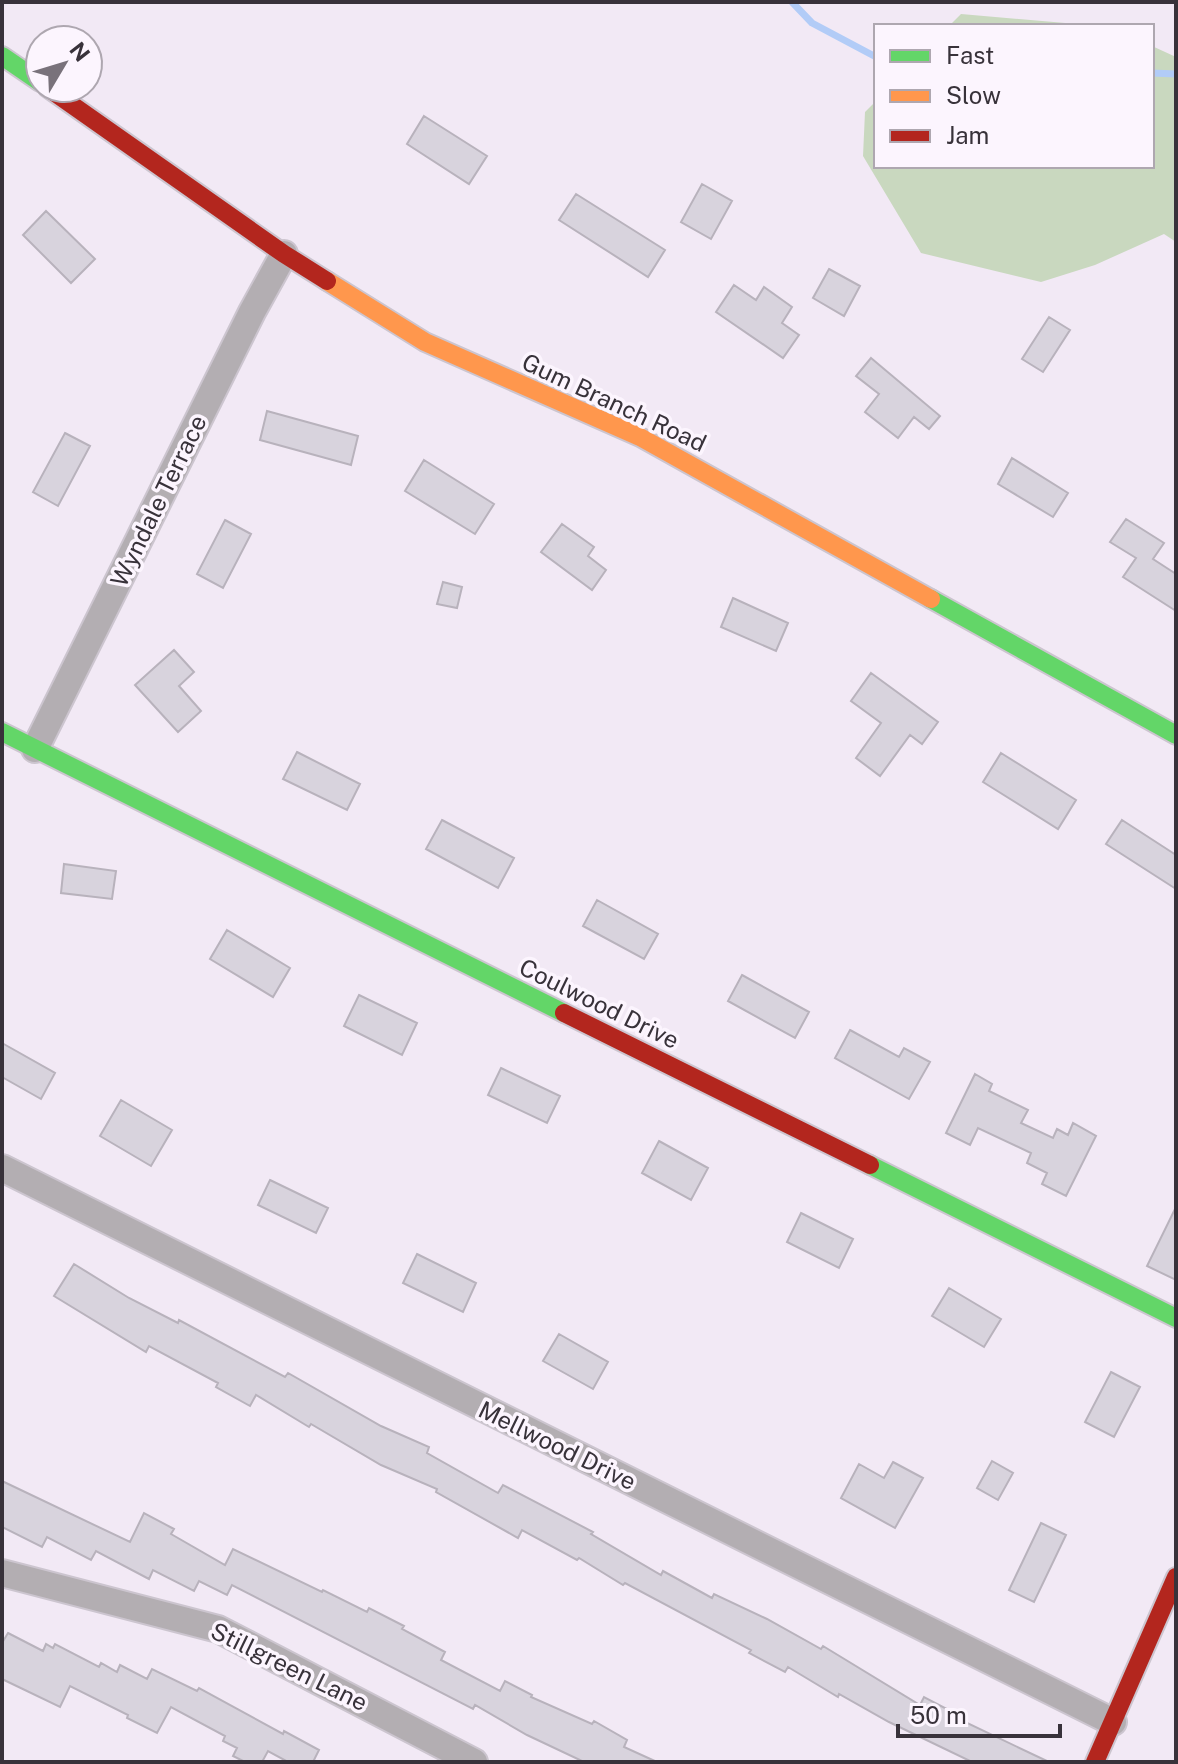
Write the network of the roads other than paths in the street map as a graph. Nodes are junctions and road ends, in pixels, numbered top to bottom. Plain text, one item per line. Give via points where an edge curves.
1 (2, 56) edge
2 (24, 71) edge
3 (71, 104) edge
4 (284, 254) junction
5 (2, 732) edge
6 (1176, 735) edge
7 (35, 749) junction
8 (2, 1168) edge
9 (1176, 1318) edge
10 (2, 1573) edge
11 (1176, 1577) edge
12 (1113, 1722) junction
13 (474, 1762) edge
14 (1095, 1762) edge

1 - 2 street
3 - 4 street, Gum Branch Road
4 - 6 street, Gum Branch Road via 425,342 640,437
4 - 7 street, Wyndale Terrace
5 - 7 street, Coulwood Drive
7 - 9 street, Coulwood Drive
8 - 12 street, Mellwood Drive
10 - 13 street, Stillgreen Lane via 218,1629
11 - 12 street
12 - 14 street

